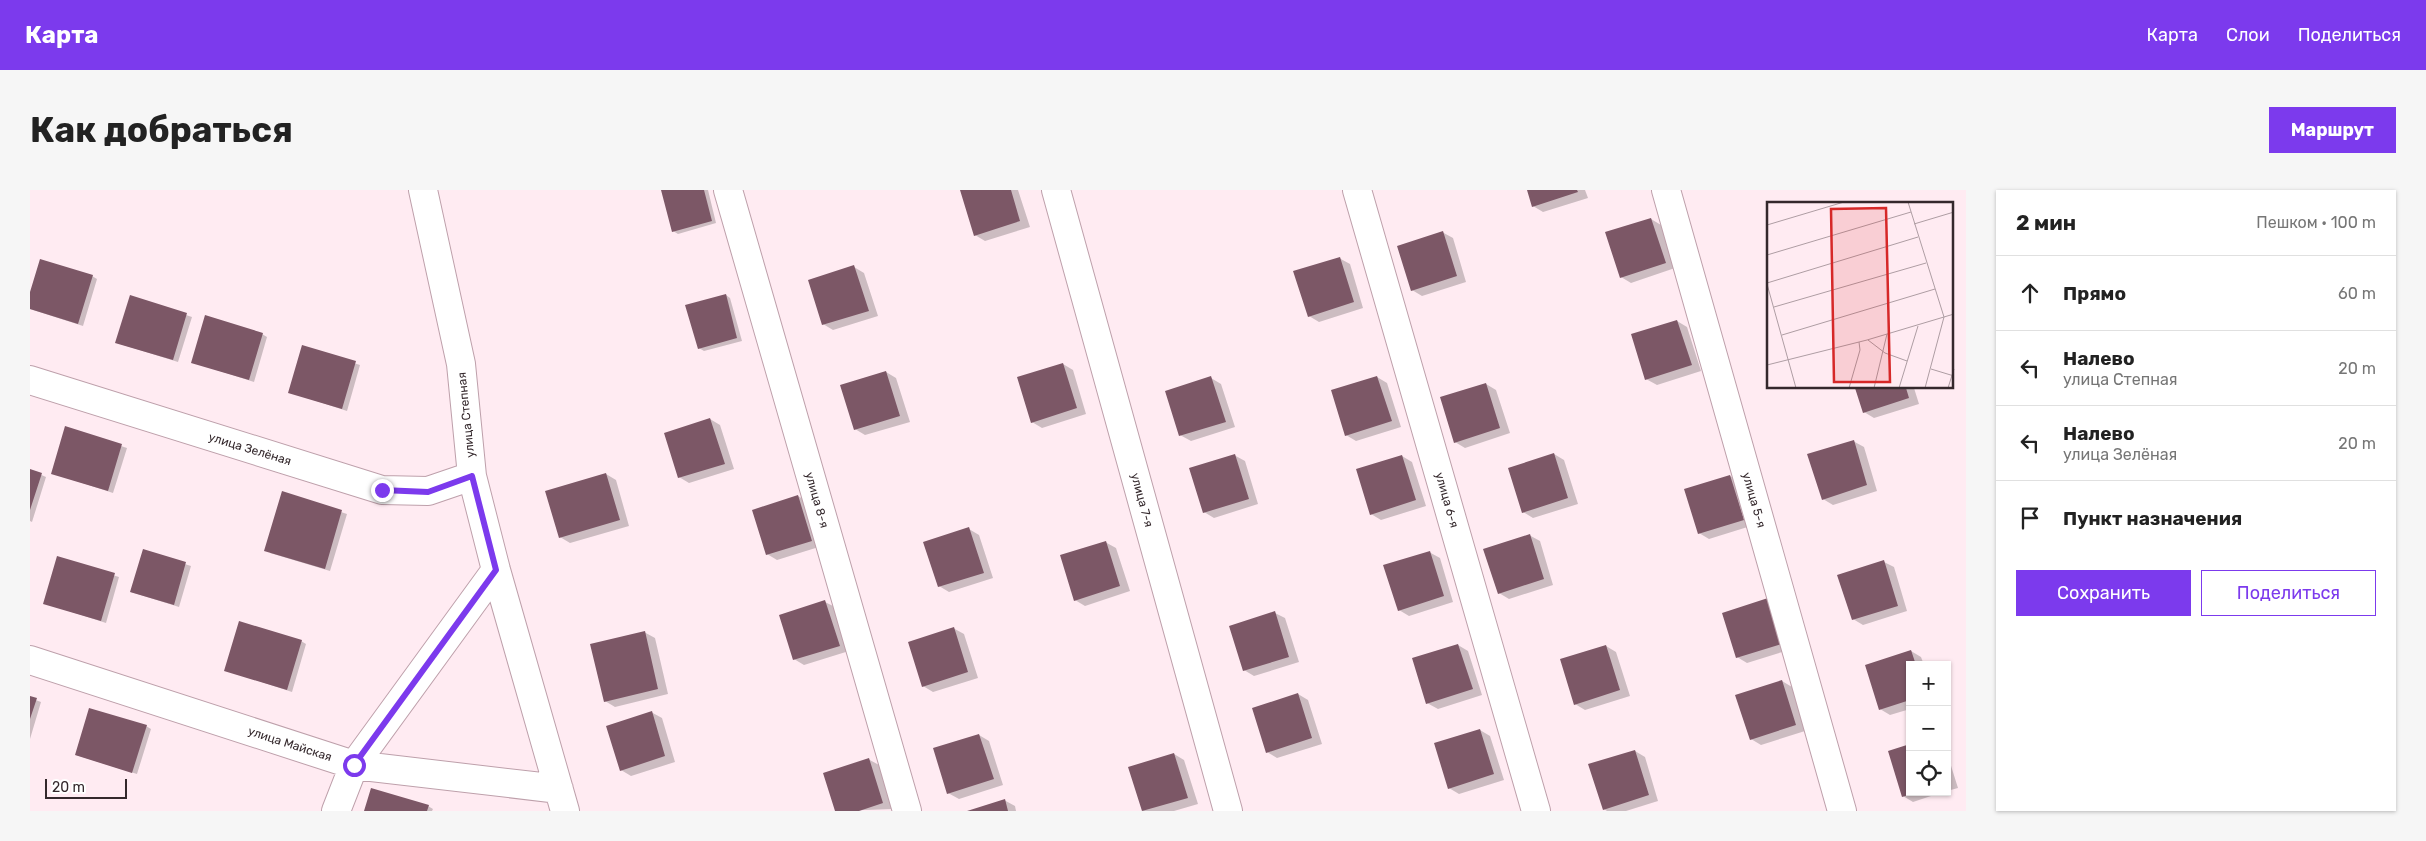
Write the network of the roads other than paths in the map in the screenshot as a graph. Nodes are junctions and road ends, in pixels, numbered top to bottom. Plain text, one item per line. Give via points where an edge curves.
1 (423, 190) edge
2 (728, 190) edge
3 (1056, 190) edge
4 (1357, 190) edge
5 (1666, 190) edge
6 (30, 380) edge
7 (472, 476) junction
8 (496, 570) junction
9 (30, 660) edge
10 (354, 765) junction
11 (562, 800) edge
12 (336, 811) edge
13 (907, 811) edge
14 (1228, 811) edge
15 (1536, 811) edge
16 (1842, 811) edge

1 - 7 street, улица Степная via 461,364
2 - 13 street, улица 8-я
3 - 14 street, улица 7-я
4 - 15 street, улица 6-я
5 - 16 street, улица 5-я
6 - 7 street, улица Зелёная via 382,490 428,492
7 - 8 street, улица Степная
8 - 10 street
8 - 11 street, улица Степная
9 - 10 street, улица Майская
10 - 11 street, улица Майская
10 - 12 street

